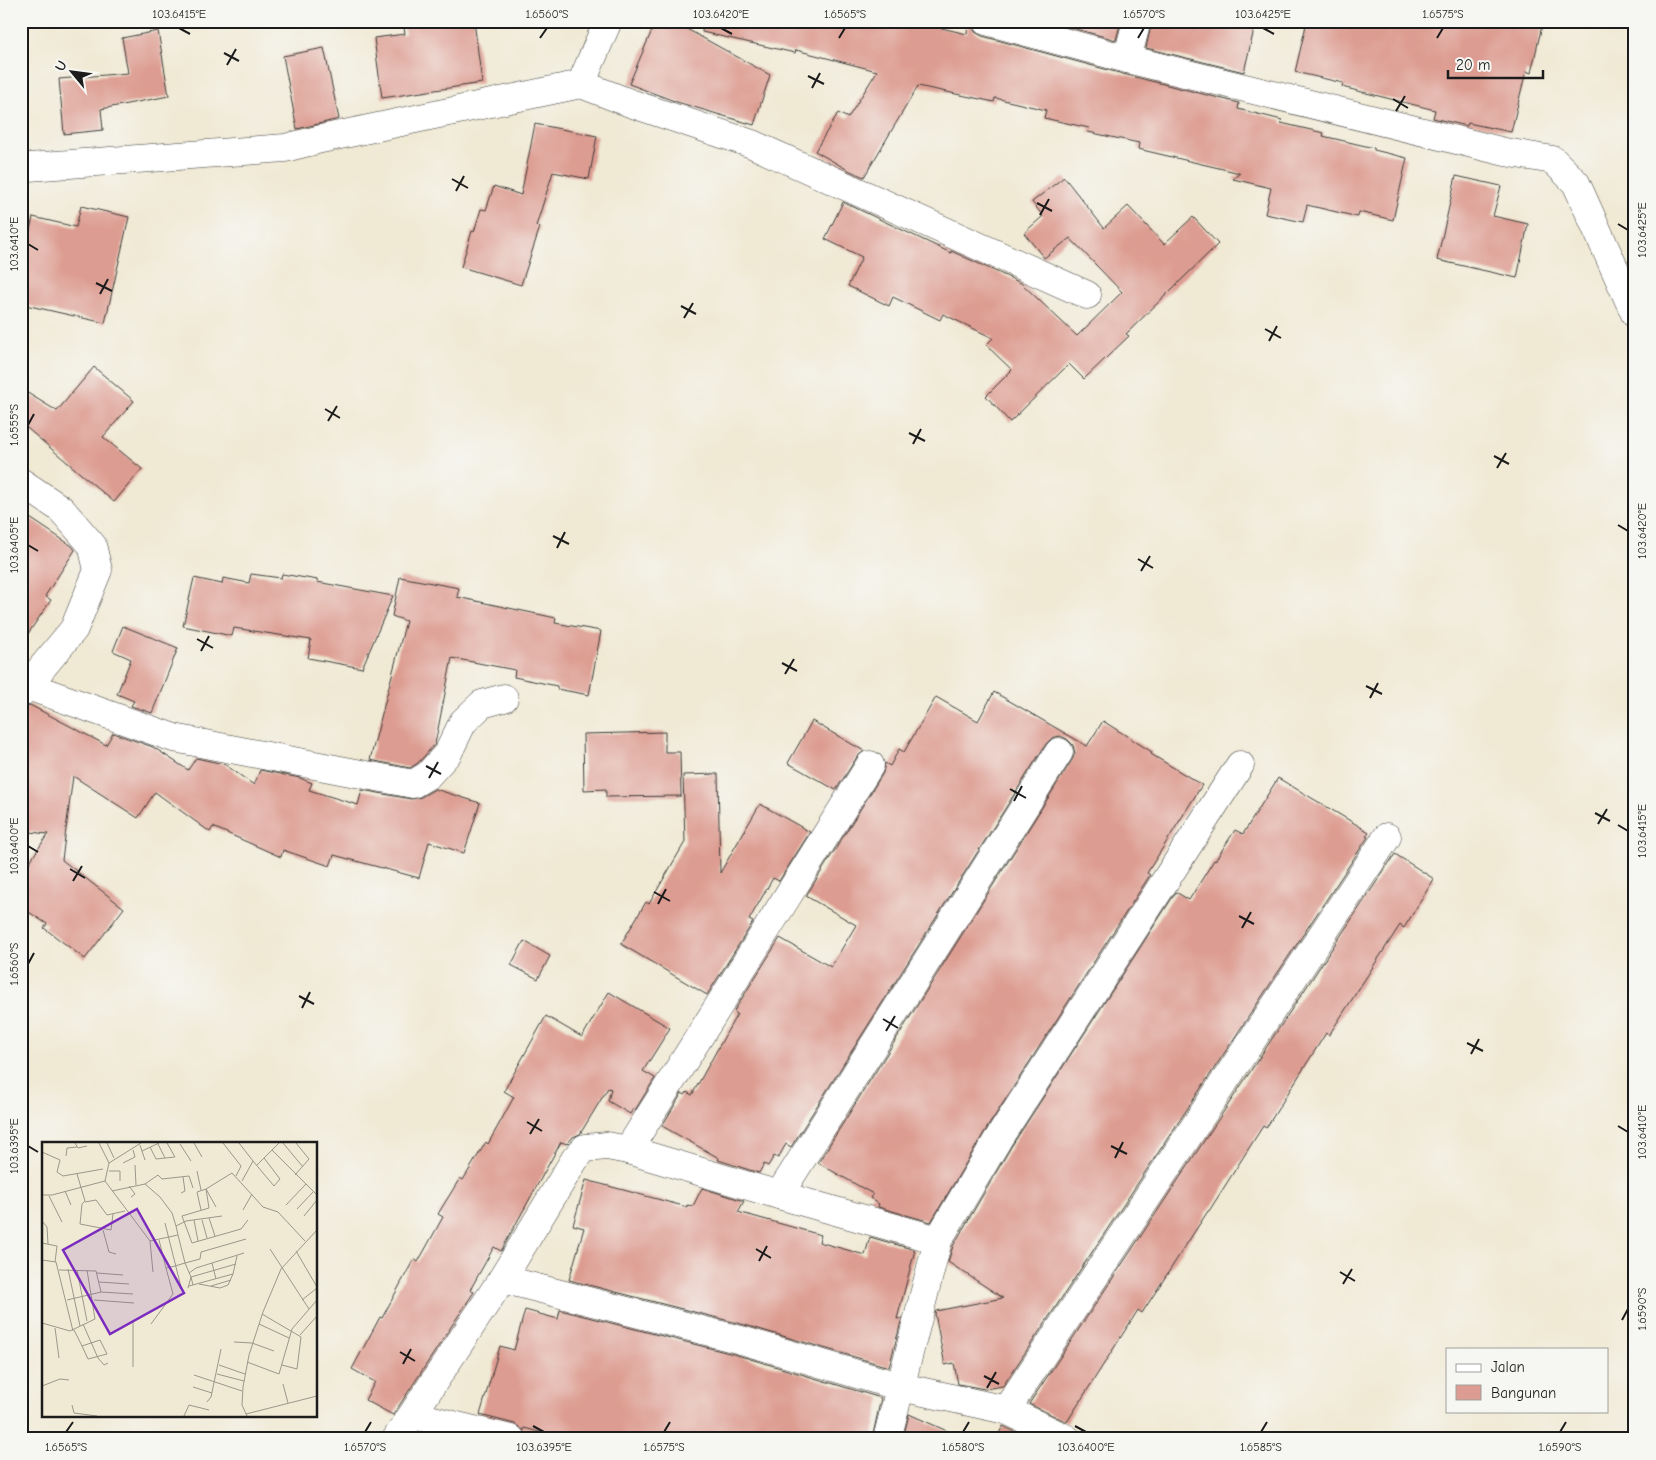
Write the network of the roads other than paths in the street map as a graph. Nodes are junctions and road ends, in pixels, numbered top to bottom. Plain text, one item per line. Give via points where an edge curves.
1 (608, 21) edge
2 (986, 21) edge
3 (1137, 21) edge
4 (1127, 59) junction
5 (581, 84) junction
6 (21, 170) edge
7 (1087, 295) dead end
8 (1635, 314) edge
9 (21, 482) edge
10 (24, 689) edge
11 (504, 698) dead end
12 (1059, 752) dead end
13 (870, 765) dead end
14 (1240, 765) dead end
15 (1387, 837) dead end
16 (628, 1150) junction
17 (779, 1196) junction
18 (938, 1240) junction
19 (502, 1279) junction
20 (901, 1387) junction
21 (1006, 1410) junction
22 (412, 1415) junction
23 (396, 1439) edge
24 (512, 1439) edge
25 (888, 1439) edge
26 (1067, 1439) edge

1 - 5 street
2 - 4 street
3 - 4 street
4 - 8 street via 1505,152 1553,160 1576,183
5 - 6 street via 285,148
5 - 7 street via 752,144
9 - 10 street via 61,509 92,545 98,570 74,629
10 - 11 street via 174,738 413,784 428,776 448,753 463,722 482,704
12 - 17 street
13 - 16 street
14 - 18 street via 998,1139
15 - 21 street
16 - 17 street
16 - 19 street via 607,1146 585,1148 575,1159
17 - 18 street
18 - 20 street
19 - 20 street via 741,1340
19 - 22 street
20 - 21 street
20 - 25 street
21 - 26 street
22 - 23 street
22 - 24 street

